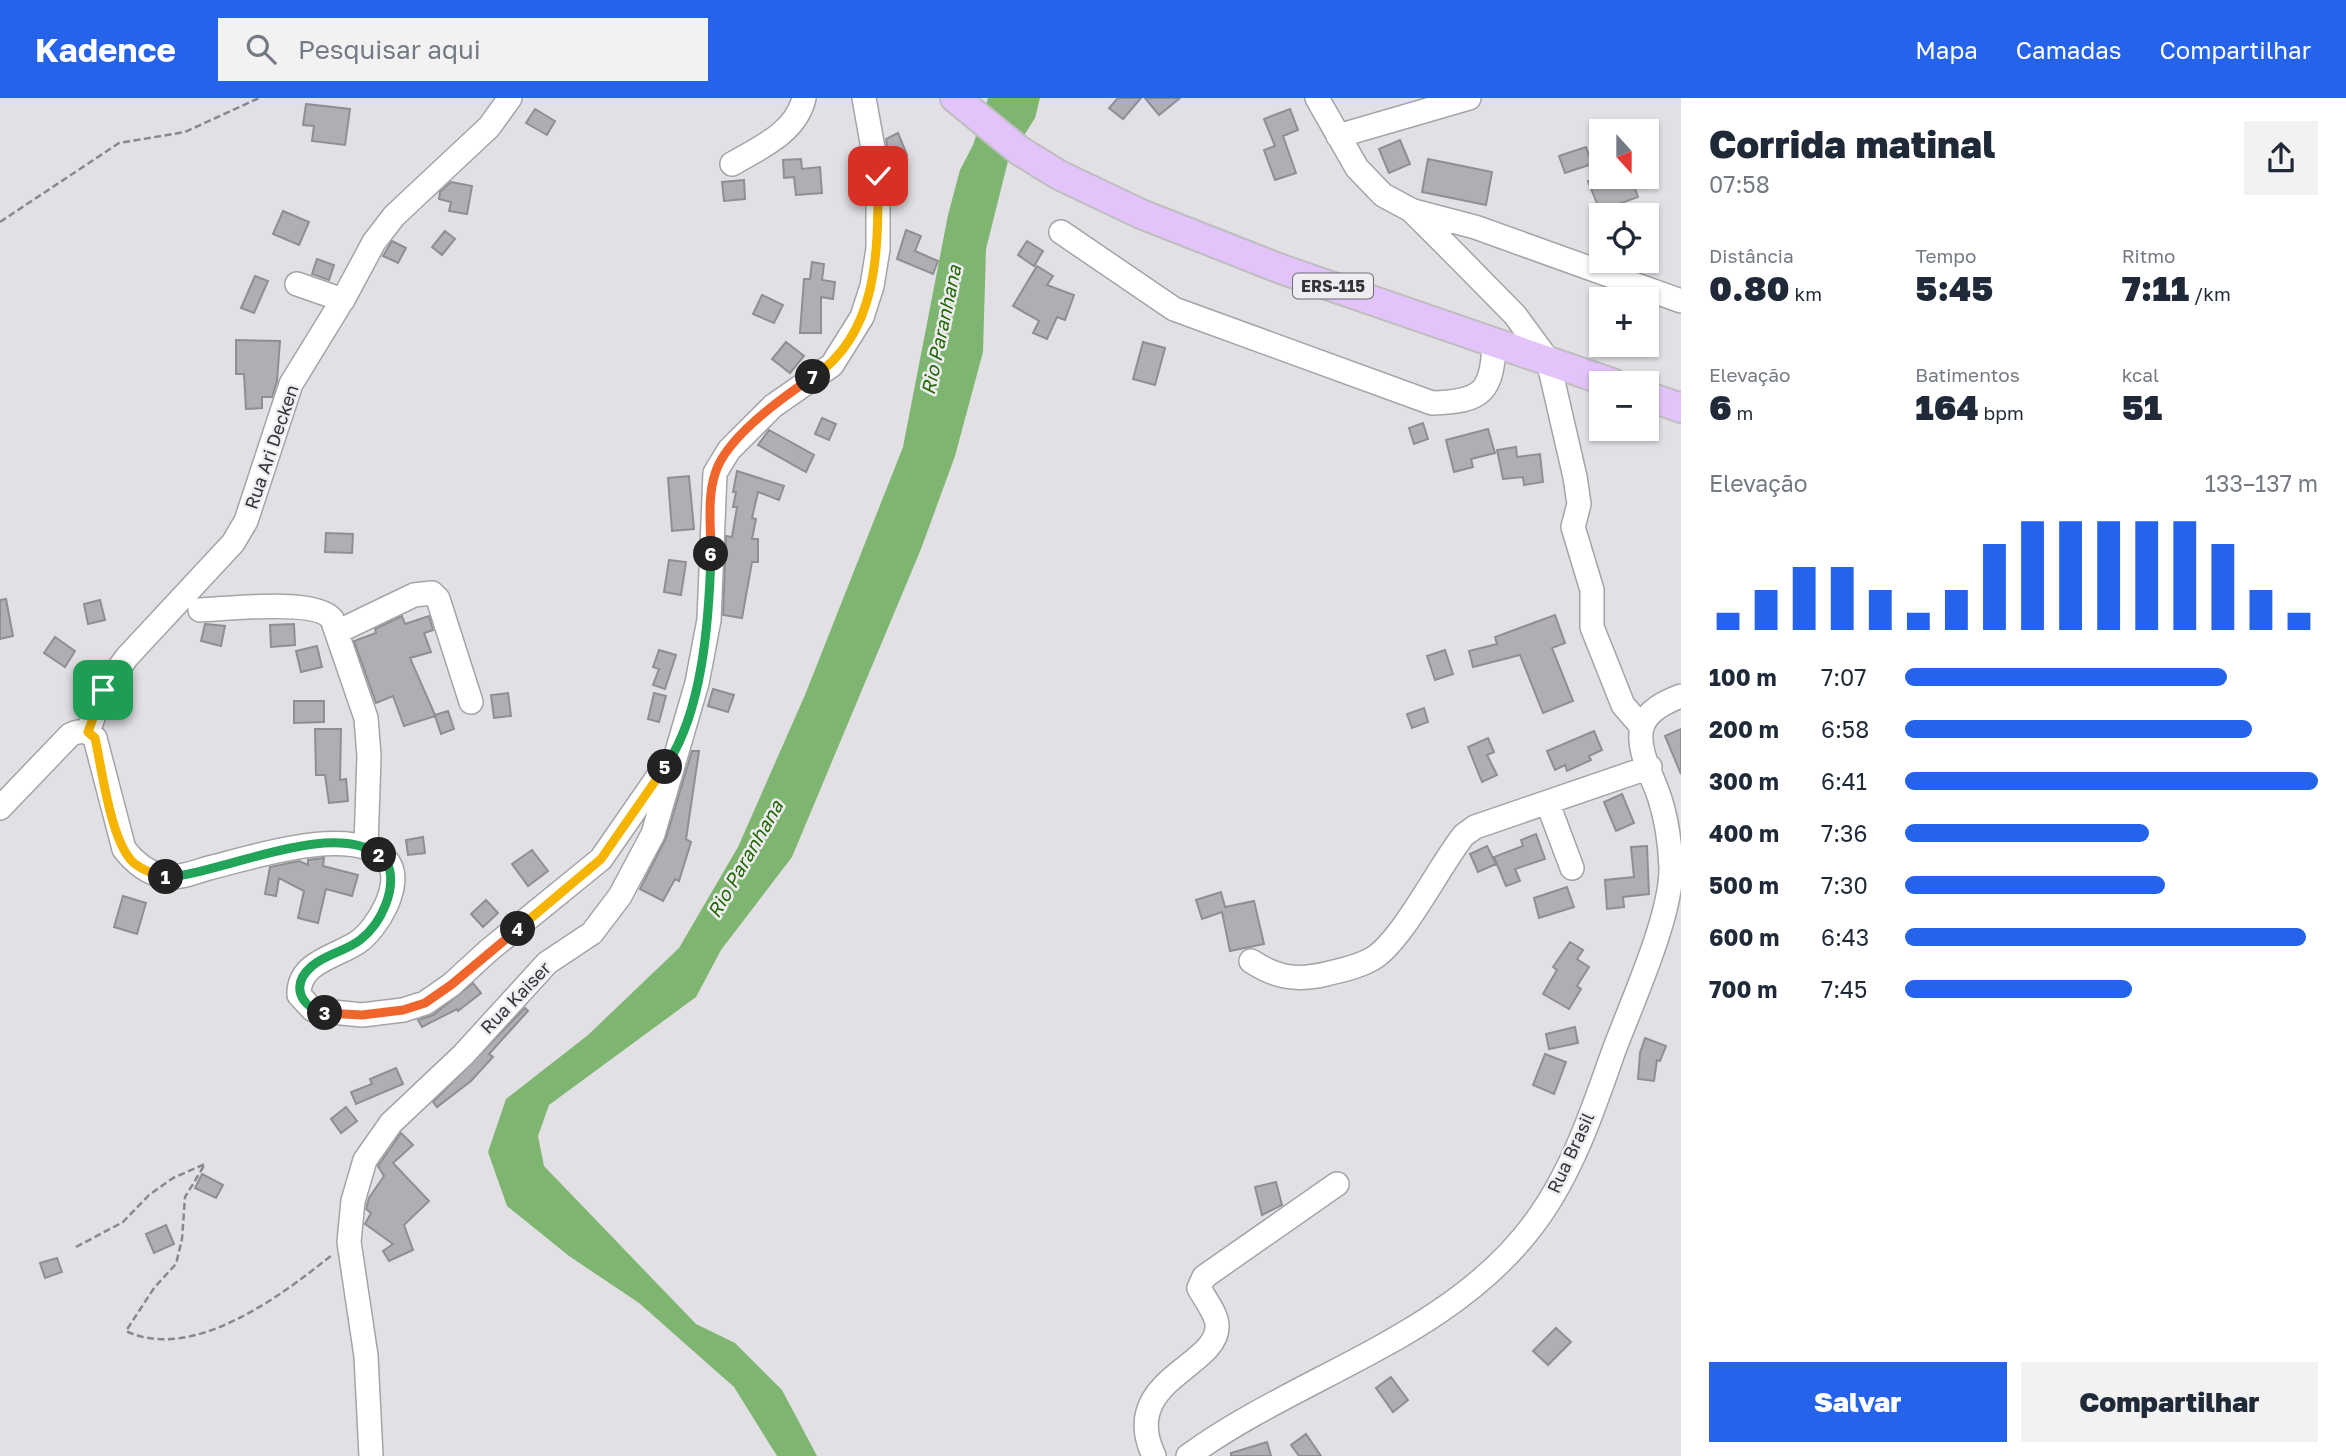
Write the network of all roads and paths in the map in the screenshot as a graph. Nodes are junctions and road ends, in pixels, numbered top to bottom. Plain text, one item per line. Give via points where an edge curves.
1 (259, 98) edge
2 (510, 98) edge
3 (804, 98) edge
4 (864, 98) edge
5 (955, 98) edge
6 (1317, 98) edge
7 (1469, 98) edge
8 (1338, 136) junction
9 (732, 164) dead end
10 (1411, 211) junction
11 (0, 222) edge
12 (1061, 232) dead end
13 (297, 284) dead end
14 (343, 300) junction
15 (1681, 302) edge
16 (1494, 341) junction
17 (1548, 360) junction
18 (1589, 375) edge
19 (1659, 400) edge
20 (1681, 408) edge
21 (200, 610) dead end
22 (337, 632) junction
23 (1681, 696) edge
24 (471, 702) dead end
25 (1642, 727) junction
26 (88, 732) junction
27 (674, 754) junction
28 (1650, 767) junction
29 (1548, 804) junction
30 (0, 808) edge
31 (366, 846) junction
32 (1572, 868) dead end
33 (1251, 961) dead end
34 (1337, 1184) dead end
35 (349, 1242) junction
36 (76, 1247) dead end
37 (370, 1456) edge
38 (1154, 1456) edge
39 (1188, 1456) edge

1 - 11 path via 186,132 119,143
2 - 14 street, Rua Ari Decken via 489,127 394,216 374,242
3 - 9 street via 782,134
4 - 27 street, Rua Kaiser via 878,176 878,249 872,286 862,317 832,365 773,405 729,450 715,473 709,620 697,683
5 - 16 main road, ERS-115 via 1059,176 1140,214 1281,269
6 - 8 street
7 - 8 street
8 - 10 street via 1357,168 1383,195
10 - 15 street via 1475,228
10 - 17 street via 1515,315
12 - 16 street via 1174,309 1432,404 1461,403 1482,391 1493,373
13 - 14 street
14 - 26 street, Rua Ari Decken via 291,384 246,521 233,543 127,657 103,690
16 - 17 main road, ERS-115
17 - 18 main road, ERS-115
17 - 25 street via 1575,477 1579,503 1573,527 1592,590 1592,628 1623,705
19 - 20 main road
21 - 22 street via 321,609
22 - 24 street via 414,595 432,593 438,598
22 - 31 street via 366,718
23 - 25 street via 1650,713
25 - 28 street, Rua Brasil via 1642,749
26 - 30 street via 70,735
26 - 31 street via 95,738 124,849 135,864 164,877 287,848
27 - 31 street via 601,859 451,985 425,1003 403,1010 362,1015 313,1010 299,995 304,975 370,932 390,893 392,872 387,862
27 - 35 street, Rua Kaiser via 653,834 620,896 592,933 547,963 463,1055 391,1123 365,1160 353,1202
28 - 29 street
28 - 39 street, Rua Brasil via 1668,840 1670,878 1664,910 1579,1142 1538,1220 1494,1268 1446,1308 1280,1399
29 - 32 street
29 - 33 street via 1475,827 1464,835 1413,912 1375,958 1301,979 1287,979
34 - 38 street via 1204,1277 1199,1288 1218,1324 1215,1340 1159,1390 1145,1419
35 - 36 path via 306,1276 221,1327 157,1340 126,1331 176,1264 185,1197 205,1164 173,1178 123,1222
35 - 37 street, Rua Kaiser via 366,1356

